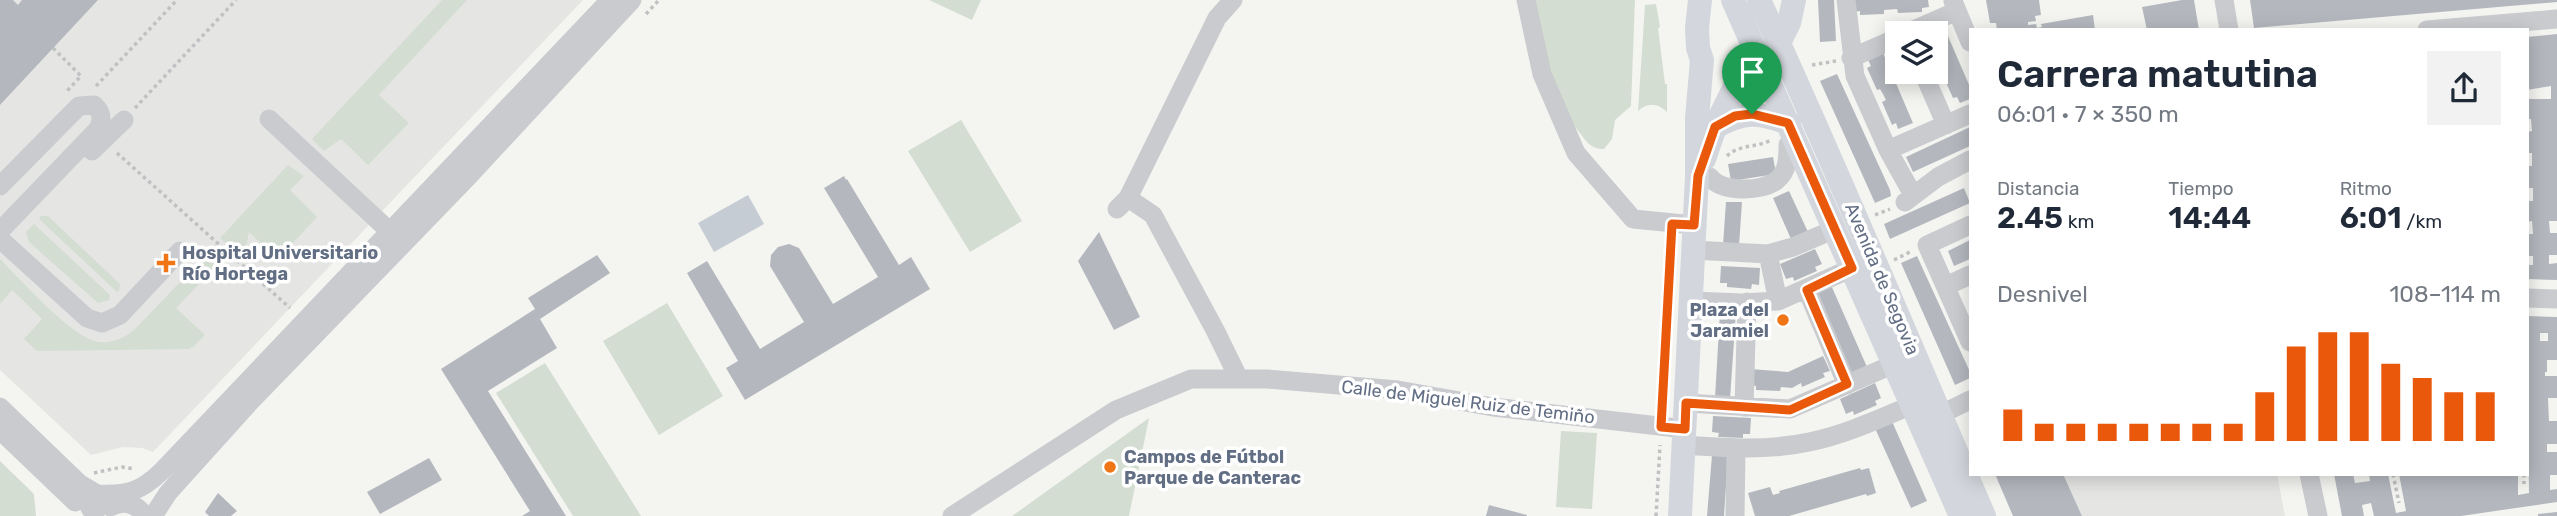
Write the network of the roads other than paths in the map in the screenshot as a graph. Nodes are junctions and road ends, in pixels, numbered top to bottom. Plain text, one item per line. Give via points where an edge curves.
1 (610, 0) edge
2 (632, 0) edge
3 (1233, 0) edge
4 (1526, 0) edge
5 (1689, 0) edge
6 (1700, 0) edge
7 (1734, 0) edge
8 (1759, 0) edge
9 (1794, 0) edge
10 (1846, 0) edge
11 (2224, 0) edge
12 (1955, 5) edge
13 (2557, 19) edge
14 (1928, 21) edge
15 (1697, 28) junction
16 (2229, 28) edge
17 (2451, 28) edge
18 (1969, 40) edge
19 (1779, 43) junction
20 (1885, 43) edge
21 (1852, 58) junction
22 (1702, 60) junction
23 (1760, 64) junction
24 (1739, 78) junction
25 (1928, 84) edge
26 (1969, 114) edge
27 (269, 119) dead end
28 (124, 120) road end
29 (1946, 125) junction
30 (1715, 127) junction
31 (1793, 132) junction
32 (505, 137) junction
33 (1888, 150) junction
34 (1969, 161) edge
35 (1704, 177) junction
36 (0, 186) edge
37 (1683, 224) junction
38 (1969, 225) edge
39 (1835, 229) junction
40 (390, 230) junction
41 (2, 237) edge
42 (1693, 250) junction
43 (180, 251) dead end
44 (1768, 254) junction
45 (1852, 268) junction
46 (1969, 275) edge
47 (1946, 286) junction
48 (1807, 290) junction
49 (2529, 298) edge
50 (2557, 299) edge
51 (1691, 300) junction
52 (1777, 301) junction
53 (1747, 302) junction
54 (1969, 340) edge
55 (1894, 364) junction
56 (1238, 379) junction
57 (1847, 384) junction
58 (1969, 400) edge
59 (1686, 403) junction
60 (0, 407) edge
61 (1744, 407) junction
62 (1924, 415) junction
63 (0, 419) edge
64 (0, 430) edge
65 (1676, 434) junction
66 (199, 439) junction
67 (1736, 449) junction
68 (2309, 476) edge
69 (99, 494) junction
70 (115, 508) edge
71 (82, 516) edge
72 (95, 516) edge
73 (145, 516) edge
74 (153, 516) edge
75 (952, 516) edge
76 (1680, 516) edge
77 (1735, 516) edge
78 (1961, 516) edge
79 (1984, 516) edge
80 (2318, 516) edge

1 - 40 street
2 - 32 street
3 - 56 street via 1217,18 1122,204 1153,215
4 - 37 street via 1542,74 1576,153 1633,219
5 - 15 main road
6 - 15 main road
7 - 23 main road, Avenida de Segovia
8 - 19 main road, Avenida de Segovia
9 - 19 main road
10 - 21 street
11 - 16 street
12 - 14 street
12 - 18 street
13 - 17 street
15 - 22 main road
19 - 23 main road
19 - 62 main road, Avenida de Segovia via 1878,266 1899,322
20 - 21 street
21 - 33 street via 1855,76
22 - 24 main road via 1716,74
22 - 35 main road via 1697,118
23 - 24 main road
23 - 31 main road, Avenida de Segovia
24 - 30 main road
25 - 29 street
26 - 29 street
27 - 40 street
28 - 41 street
29 - 33 street
30 - 31 main road via 1735,116 1752,114
30 - 35 main road
31 - 35 street via 1788,163 1777,180 1734,189
31 - 39 main road, Avenida de Segovia
32 - 40 street via 479,151 406,226
32 - 74 street via 250,402
33 - 34 street via 1909,199
35 - 37 main road
36 - 41 street via 73,111 94,105 101,115 98,129
37 - 42 main road
38 - 47 street via 1927,244
39 - 44 street
39 - 45 main road, Avenida de Segovia
40 - 66 street
41 - 43 street via 87,318 102,323 120,315
42 - 44 street
42 - 51 main road
44 - 52 street
45 - 48 street
45 - 55 main road, Avenida de Segovia
46 - 47 street
47 - 54 street
48 - 52 street
48 - 57 street
49 - 50 street
51 - 53 street
51 - 59 main road
52 - 53 street
53 - 61 street
55 - 57 street
55 - 62 main road, Avenida de Segovia
56 - 65 street, Calle de Miguel Ruiz de Temiño via 1398,390
56 - 75 street, Calle de Miguel Ruiz de Temiño via 1191,379 1116,410
57 - 61 street via 1790,410
58 - 62 street, Calle de Miguel Ruiz de Temiño
59 - 61 street
59 - 65 main road
60 - 69 street via 80,484
62 - 67 street, Calle de Miguel Ruiz de Temiño via 1865,424 1809,442
62 - 78 main road, Avenida de Segovia
62 - 79 main road, Avenida de Segovia
63 - 72 street via 86,501
64 - 71 street via 77,504
65 - 67 street, Calle de Miguel Ruiz de Temiño
65 - 76 main road
66 - 69 street via 138,490
66 - 70 street via 160,485
67 - 77 street
68 - 80 street
69 - 70 street
70 - 73 street via 139,508

